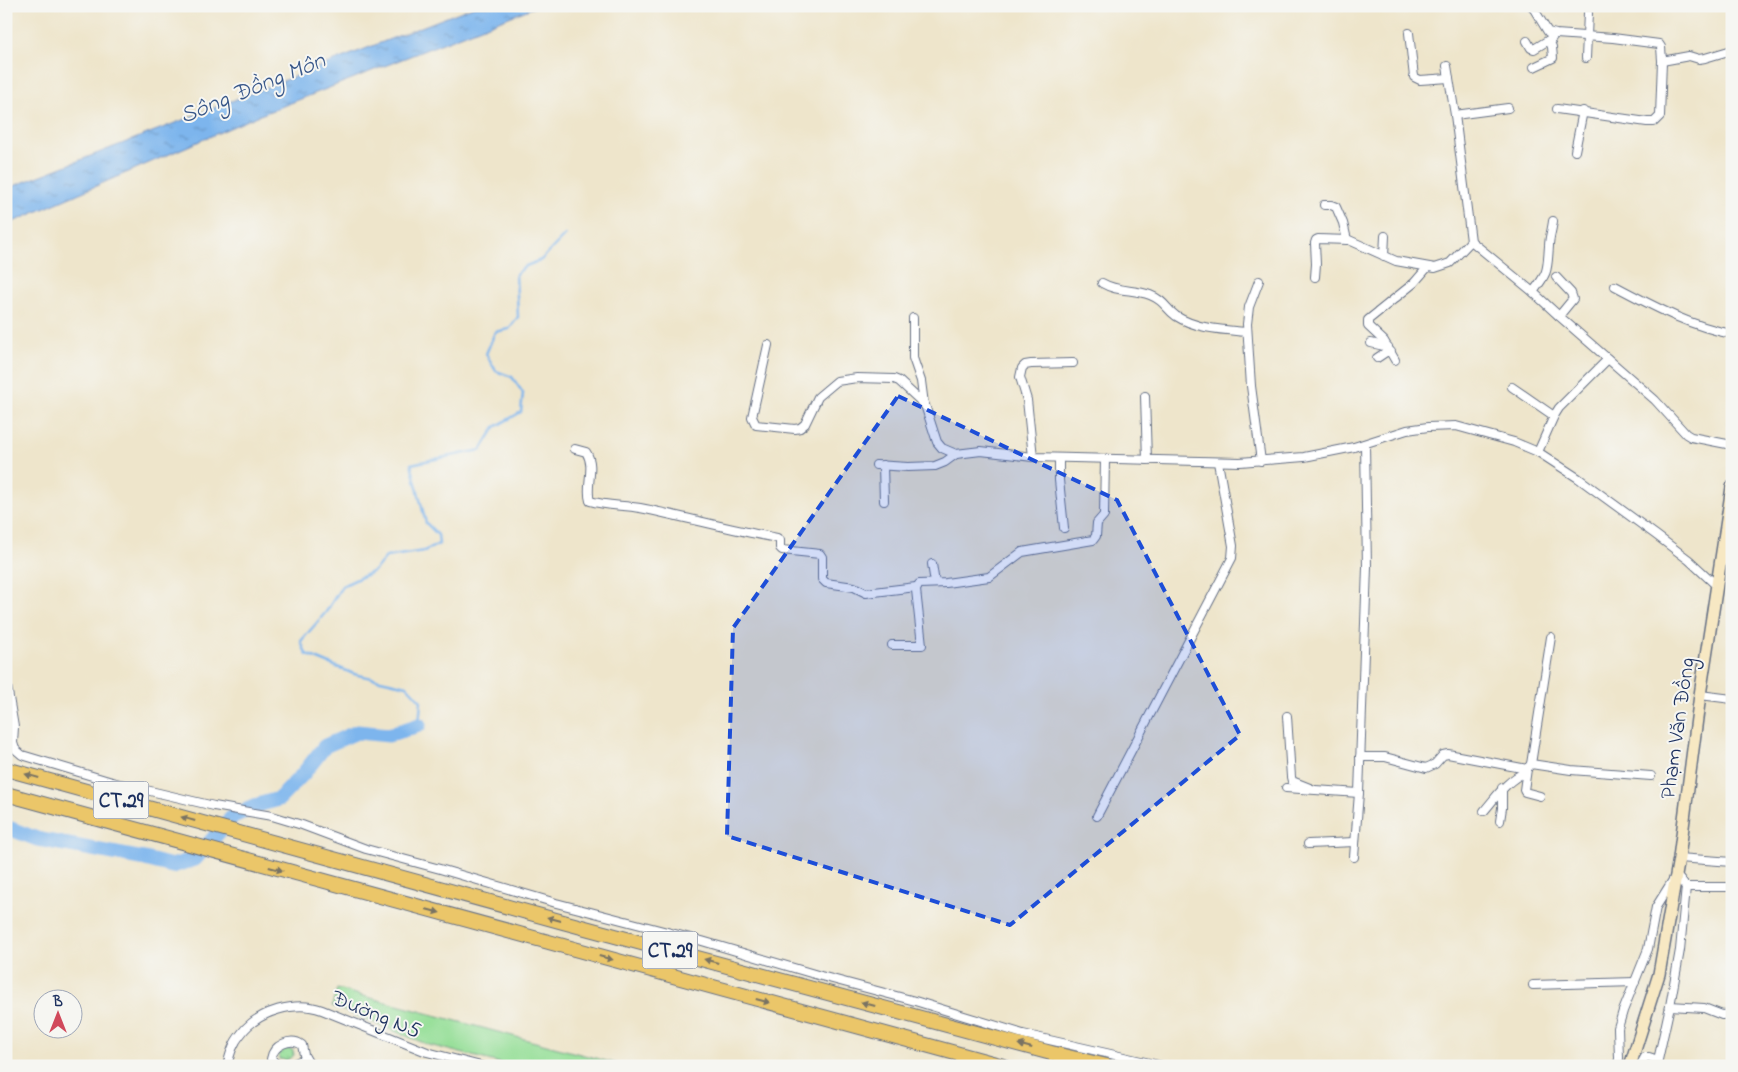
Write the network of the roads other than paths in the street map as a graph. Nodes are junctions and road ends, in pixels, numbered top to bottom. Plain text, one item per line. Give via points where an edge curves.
1 (1532, 6) edge
2 (1588, 13) dead end
3 (1409, 33) dead end
4 (1556, 34) junction
5 (1588, 36) junction
6 (1549, 40) junction
7 (1527, 41) dead end
8 (1732, 50) edge
9 (1586, 58) dead end
10 (1662, 61) junction
11 (1448, 66) dead end
12 (1534, 67) dead end
13 (1450, 78) junction
14 (1508, 108) dead end
15 (1556, 109) dead end
16 (1582, 112) junction
17 (1456, 114) junction
18 (1575, 151) dead end
19 (1324, 205) dead end
20 (1553, 222) dead end
21 (1385, 236) dead end
22 (1347, 240) junction
23 (1471, 242) junction
24 (1384, 256) junction
25 (1427, 268) junction
26 (1315, 277) dead end
27 (1556, 277) dead end
28 (1259, 281) dead end
29 (1102, 284) dead end
30 (1615, 286) dead end
31 (1533, 292) junction
32 (1559, 316) junction
33 (913, 318) dead end
34 (1247, 332) junction
35 (1732, 334) edge
36 (1372, 343) dead end
37 (768, 345) dead end
38 (1389, 349) junction
39 (1377, 358) dead end
40 (1608, 359) junction
41 (1395, 360) dead end
42 (1073, 363) dead end
43 (1512, 387) dead end
44 (1145, 396) dead end
45 (924, 405) junction
46 (1554, 416) junction
47 (1365, 444) junction
48 (1732, 445) edge
49 (575, 449) dead end
50 (1538, 452) junction
51 (956, 454) junction
52 (1032, 457) junction
53 (1059, 458) junction
54 (1105, 459) junction
55 (1146, 460) junction
56 (1260, 461) junction
57 (1218, 462) junction
58 (1732, 490) edge
59 (884, 501) dead end
60 (1064, 528) dead end
61 (1726, 560) edge
62 (932, 564) dead end
63 (935, 583) junction
64 (1717, 586) junction
65 (916, 587) junction
66 (1551, 637) dead end
67 (892, 645) dead end
68 (6, 680) edge
69 (1700, 695) junction
70 (1732, 699) edge
71 (1287, 716) dead end
72 (1360, 757) junction
73 (6, 769) edge
74 (1528, 769) junction
75 (1651, 776) dead end
76 (1286, 788) dead end
77 (1502, 788) junction
78 (1312, 789) junction
79 (1359, 793) junction
80 (6, 794) edge
81 (1540, 796) dead end
82 (1484, 811) dead end
83 (1097, 816) dead end
84 (1500, 821) dead end
85 (1355, 842) junction
86 (1308, 844) dead end
87 (1354, 857) dead end
88 (1678, 858) junction
89 (1732, 862) edge
90 (1676, 875) junction
91 (1686, 887) junction
92 (1732, 887) edge
93 (1635, 982) junction
94 (1533, 985) dead end
95 (1670, 1006) junction
96 (1732, 1014) edge
97 (308, 1062) junction
98 (227, 1066) edge
99 (279, 1066) edge
100 (288, 1066) edge
101 (317, 1066) edge
102 (480, 1066) edge
103 (1003, 1066) edge
104 (1107, 1066) edge
105 (1163, 1066) edge
106 (1618, 1066) edge
107 (1630, 1066) edge
108 (1640, 1066) edge

1 - 4 street via 1548,32
2 - 5 street
3 - 13 street via 1414,77 1420,80
4 - 5 street
4 - 6 street
5 - 9 street
5 - 10 street via 1659,44
6 - 7 street via 1534,49
6 - 12 street via 1553,58
8 - 10 street via 1700,59 1689,56
10 - 16 street via 1660,116 1654,122
11 - 13 street
13 - 17 street
14 - 17 street
15 - 16 street
16 - 18 street
17 - 23 street
19 - 22 street via 1330,205 1339,212
20 - 31 street via 1547,270
21 - 24 street
22 - 24 street
22 - 26 street via 1316,240
23 - 25 street via 1450,263
23 - 31 street
24 - 25 street
25 - 38 street via 1414,283 1368,320 1372,331
27 - 32 street via 1574,299
28 - 34 street via 1249,307
29 - 34 street via 1159,298 1178,317 1189,322 1209,328
30 - 35 street via 1687,322
31 - 32 street
32 - 40 street
33 - 45 street via 913,358
34 - 56 street
36 - 38 street
37 - 45 street via 752,417 758,426 800,428 818,397 837,381 845,379 898,380
38 - 39 street
38 - 41 street
40 - 46 street
40 - 48 street via 1656,400 1686,434
42 - 52 street via 1031,364 1022,368 1021,382 1027,400
43 - 46 street
44 - 55 street
45 - 51 street via 937,442
46 - 50 street
47 - 50 street via 1407,430 1456,426
47 - 56 street
47 - 72 street via 1368,567
49 - 65 street via 586,452 589,457 590,501 639,508 777,538 782,550 820,554 824,582 866,593
50 - 64 street via 1656,535
51 - 52 street via 981,451
51 - 59 street via 936,466 879,465
52 - 53 street
53 - 54 street
53 - 60 street
54 - 55 street
54 - 63 street via 1104,515 1097,523 1093,540 1022,552 989,577
55 - 57 street
56 - 57 street
57 - 83 street via 1233,546 1232,558
58 - 61 main road, Phạm Văn Đồng
61 - 64 main road, Phạm Văn Đồng
62 - 63 street
63 - 65 street
64 - 69 main road, Phạm Văn Đồng
65 - 67 street via 922,644
66 - 74 street
68 - 105 street via 14,726 13,743 19,754 112,782 280,818 366,849 556,903 702,940 1023,1034
69 - 70 street
69 - 88 main road, Phạm Văn Đồng
71 - 78 street via 1292,781
72 - 74 street via 1385,757 1426,768 1448,754
72 - 79 street
104 -> 73 highway, CT.29
74 - 75 street
74 - 77 street
74 - 81 street via 1524,790
76 - 78 street
77 - 82 street
77 - 84 street
78 - 79 street
79 - 85 street
80 -> 103 highway, CT.29
85 - 86 street
85 - 87 street
88 - 89 street
88 - 90 main road, Phạm Văn Đồng
90 - 91 street
90 - 93 street via 1656,907 1648,949
90 - 107 main road, Phạm Văn Đồng via 1659,974
91 - 92 street
91 - 95 street
93 - 94 street
93 - 106 street via 1618,1028
95 - 96 street
95 - 108 street via 1658,1060 1645,1057
97 - 99 street via 302,1045 291,1041 272,1053 271,1058
97 - 100 street via 300,1061
97 - 101 street
98 - 102 street, Đường N5 via 231,1050 251,1023 285,1008 308,1006 427,1052

